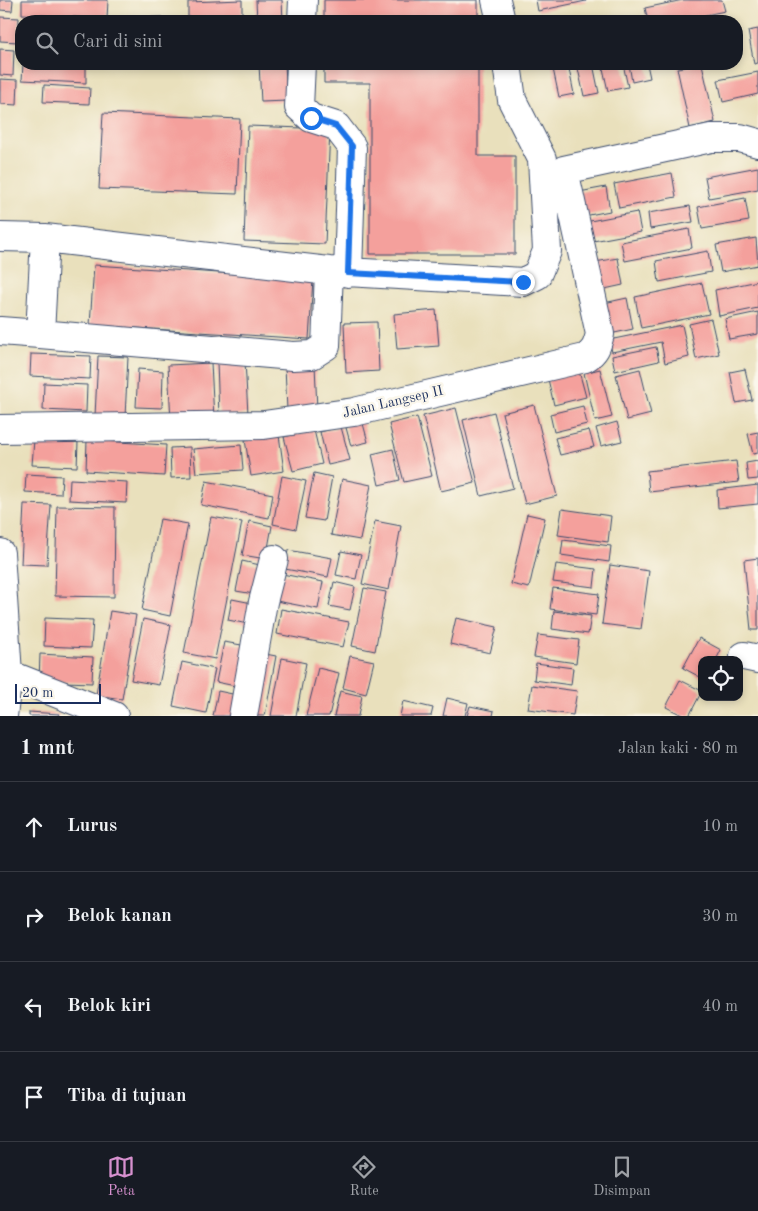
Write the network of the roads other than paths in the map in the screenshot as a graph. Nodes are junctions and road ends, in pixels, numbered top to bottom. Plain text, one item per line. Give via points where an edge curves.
1 (303, 0) edge
2 (496, 0) edge
3 (302, 15) edge
4 (500, 15) edge
5 (301, 70) edge
6 (508, 70) edge
7 (758, 143) edge
8 (0, 237) edge
9 (45, 238) junction
10 (338, 272) junction
11 (0, 331) edge
12 (40, 334) junction
13 (0, 429) edge
14 (0, 553) edge
15 (274, 559) dead end
16 (8, 674) junction
17 (3, 716) edge
18 (114, 716) edge
19 (243, 716) edge

1 - 3 street
2 - 4 street
5 - 10 street via 299,107 311,118 336,126 352,146
6 - 10 street via 512,100 542,159 547,251 537,275 523,282
7 - 13 street, Jalan Langsep II via 740,138 711,138 564,170 600,334 597,347 585,358 354,412 264,425
8 - 9 street
9 - 10 street
9 - 12 street
10 - 12 street via 326,346 312,354 293,356
11 - 12 street
14 - 16 street
15 - 19 street
16 - 17 street
16 - 18 street

